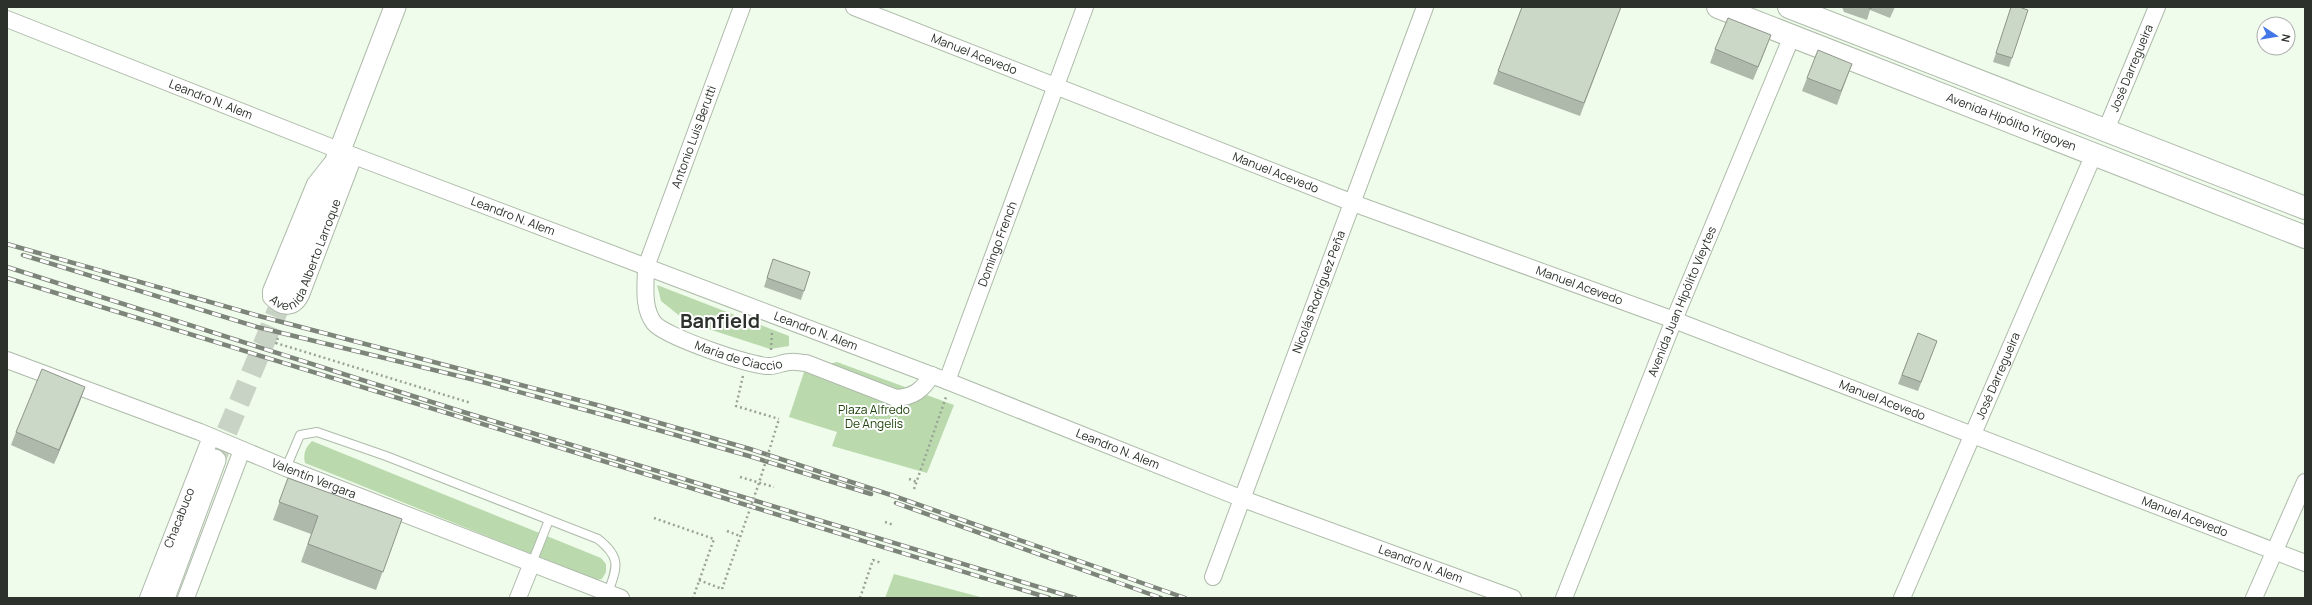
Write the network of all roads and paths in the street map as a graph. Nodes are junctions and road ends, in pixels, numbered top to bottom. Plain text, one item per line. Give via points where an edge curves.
1 (395, 7) edge
2 (742, 7) edge
3 (854, 7) edge
4 (1085, 7) edge
5 (1425, 7) edge
6 (1718, 7) edge
7 (2157, 7) edge
8 (1798, 9) edge
9 (7, 19) edge
10 (1792, 36) junction
11 (1056, 86) junction
12 (2106, 130) junction
13 (347, 153) junction
14 (2094, 154) junction
15 (1353, 203) junction
16 (2305, 208) edge
17 (2305, 237) edge
18 (646, 267) junction
19 (285, 293) tunnel mouth
20 (773, 315) junction
21 (1674, 320) junction
22 (278, 338) dead end
23 (7, 360) edge
24 (746, 362) junction
25 (790, 362) joint
26 (770, 366) junction
27 (940, 378) junction
28 (471, 404) dead end
29 (1972, 435) junction
30 (211, 437) junction
31 (242, 450) junction
32 (215, 460) tunnel mouth
33 (286, 468) junction
34 (740, 477) dead end
35 (909, 479) dead end
36 (917, 482) junction
37 (2305, 482) edge
38 (761, 484) junction
39 (774, 487) dead end
40 (914, 489) dead end
41 (1243, 498) junction
42 (654, 518) dead end
43 (549, 520) junction
44 (885, 522) dead end
45 (894, 525) dead end
46 (727, 531) dead end
47 (740, 536) junction
48 (2274, 551) junction
49 (532, 563) junction
50 (881, 563) dead end
51 (2305, 563) edge
52 (1213, 577) dead end
53 (699, 580) junction
54 (614, 596) edge
55 (148, 598) edge
56 (164, 598) edge
57 (186, 598) edge
58 (518, 598) edge
59 (693, 598) edge
60 (860, 598) edge
61 (1513, 598) edge
62 (1564, 598) edge
63 (1902, 598) edge
64 (2254, 598) edge

1 - 13 street, Avenida Alberto Larroque
2 - 18 street, Antonio Luis Berutti
3 - 11 street, Manuel Acevedo
4 - 11 street, Domingo French
5 - 15 street, Nicolás Rodríguez Peña
6 - 10 main road, Avenida Hipólito Yrigoyen
7 - 12 street, José Darregueira
8 - 10 street, Avenida Juan Hipólito Vieytes
8 - 12 main road
9 - 13 street, Leandro N. Alem
10 - 14 main road, Avenida Hipólito Yrigoyen
10 - 21 street, Avenida Juan Hipólito Vieytes
11 - 15 street, Manuel Acevedo
11 - 27 street, Domingo French
12 - 16 main road
13 - 13 street, Avenida Alberto Larroque via 315,184 271,291 271,297 283,306 290,307 297,303 301,295
13 - 18 street, Leandro N. Alem
13 - 19 street, Avenida Alberto Larroque
14 - 17 main road, Avenida Hipólito Yrigoyen
14 - 29 street, José Darregueira
15 - 21 street, Manuel Acevedo
15 - 41 street, Nicolás Rodríguez Peña
18 - 20 street, Leandro N. Alem
18 - 24 street, María de Ciaccio via 646,301 649,316 655,324 667,334
20 - 26 path
20 - 27 street, Leandro N. Alem
21 - 29 street, Manuel Acevedo
21 - 62 street, Avenida Juan Hipólito Vieytes
22 - 28 path via 276,343
23 - 30 street, Valentín Vergara
24 - 26 street, María de Ciaccio
24 - 38 path, bridge via 736,406 779,419
25 - 26 street, María de Ciaccio
25 - 27 street, Domingo French via 806,363 896,398 909,398
27 - 36 path via 946,402
27 - 41 street, Leandro N. Alem
29 - 48 street, Manuel Acevedo
29 - 63 street, José Darregueira
30 - 31 street, Valentín Vergara
30 - 55 street, Chacabuco
31 - 33 street, Valentín Vergara
31 - 57 street
32 - 56 street, Chacabuco
33 - 43 lane via 300,435 317,432 386,456
33 - 49 street, Valentín Vergara
34 - 38 path, bridge
35 - 36 path
36 - 40 path
37 - 48 street
38 - 39 path
38 - 47 path, bridge
41 - 52 street, Nicolás Rodríguez Peña
41 - 61 street, Leandro N. Alem
42 - 53 path via 714,539
43 - 49 lane
43 - 54 lane via 598,539 611,549 615,560
44 - 45 path
46 - 47 path
47 - 53 path, bridge via 722,589
48 - 51 street, Manuel Acevedo
48 - 64 street
49 - 54 street, Valentín Vergara
49 - 58 street
50 - 60 path via 873,560
53 - 59 path

